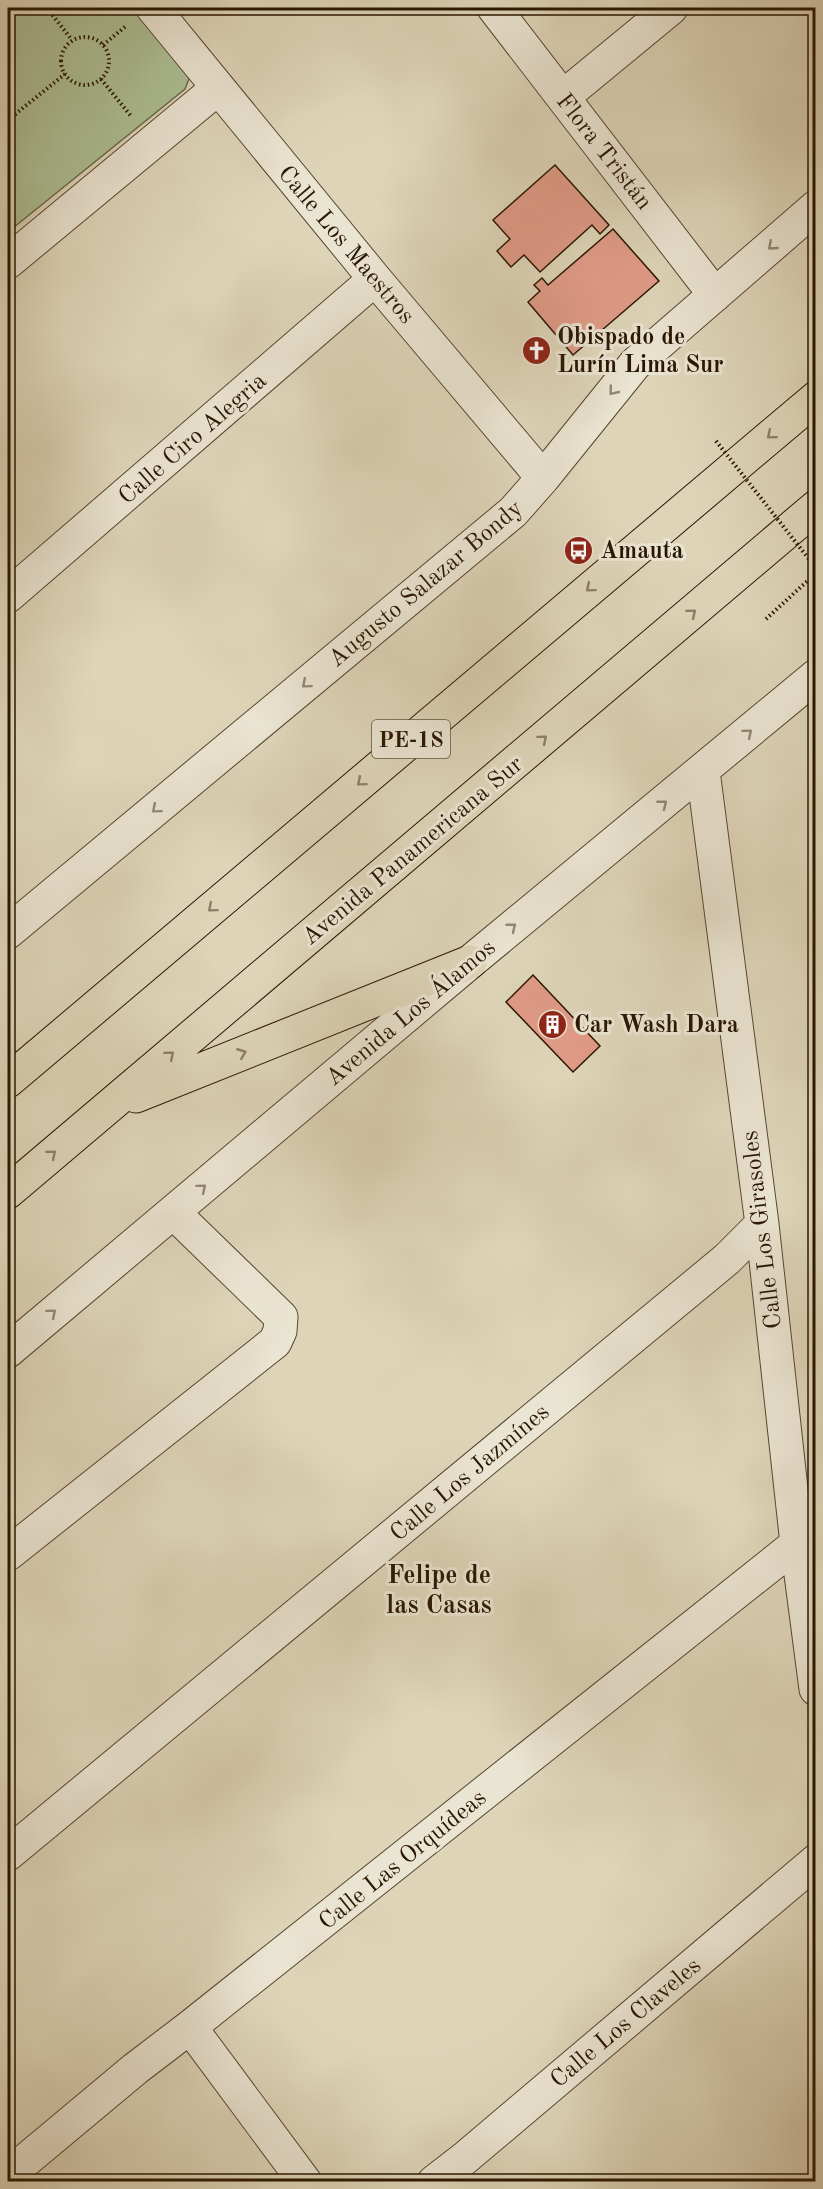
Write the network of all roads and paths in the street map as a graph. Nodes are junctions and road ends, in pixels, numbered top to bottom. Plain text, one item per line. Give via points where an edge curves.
1 (12, 8) edge
2 (47, 8) edge
3 (494, 8) edge
4 (671, 8) edge
5 (8, 12) edge
6 (140, 16) edge
7 (72, 40) junction
8 (103, 45) junction
9 (65, 74) junction
10 (101, 79) junction
11 (218, 88) junction
12 (563, 97) junction
13 (8, 120) edge
14 (137, 123) dead end
15 (816, 207) edge
16 (8, 262) edge
17 (375, 279) junction
18 (716, 295) junction
19 (816, 398) edge
20 (716, 441) dead end
21 (543, 478) junction
22 (816, 507) edge
23 (816, 568) edge
24 (816, 573) edge
25 (8, 596) edge
26 (766, 619) dead end
27 (815, 679) edge
28 (703, 771) junction
29 (8, 932) edge
30 (470, 962) junction
31 (8, 1081) edge
32 (109, 1106) junction
33 (8, 1192) edge
34 (173, 1212) junction
35 (762, 1224) junction
36 (8, 1351) edge
37 (797, 1544) junction
38 (8, 1554) edge
39 (816, 1689) edge
40 (8, 1854) edge
41 (816, 1861) edge
42 (190, 2028) junction
43 (470, 2170) edge
44 (8, 2175) edge
45 (305, 2181) edge
46 (434, 2181) edge

1 - 5 path
2 - 7 path
3 - 12 street, Flora Tristán
4 - 12 street
6 - 8 path
6 - 11 street, Calle Los Maestros
7 - 8 path via 87,36
7 - 9 path via 61,59
8 - 10 path via 110,56
9 - 10 path via 78,84 94,84
9 - 13 path
10 - 14 path
11 - 16 street
11 - 17 street, Calle Los Maestros
12 - 18 street, Flora Tristán
15 -> 18 street, Augusto Salazar Bondy
17 - 21 street, Calle Los Maestros
17 - 25 street, Calle Ciro Alegria
18 -> 21 street, Augusto Salazar Bondy via 635,364
19 -> 31 highway, PE-1S
20 - 23 path, bridge
21 -> 29 street, Augusto Salazar Bondy via 513,512
32 -> 22 highway, Avenida Panamericana Sur
24 - 26 path
28 -> 27 street, Avenida Los Álamos
30 -> 28 street, Avenida Los Álamos
28 - 35 street, Calle Los Girasoles
32 -> 30 highway
34 -> 30 street, Avenida Los Álamos
33 -> 32 highway, Avenida Panamericana Sur
36 -> 34 street, Avenida Los Álamos
34 - 38 street via 281,1317 277,1336
35 - 37 street, Calle Los Girasoles
35 - 40 street, Calle Los Jazmínes via 718,1266
37 - 39 street, Calle Los Girasoles
37 - 42 street, Calle Las Orquídeas
41 - 43 street, Calle Los Claveles
42 - 44 street, Calle Las Orquídeas
42 - 45 street
43 - 46 street, Calle Los Claveles

